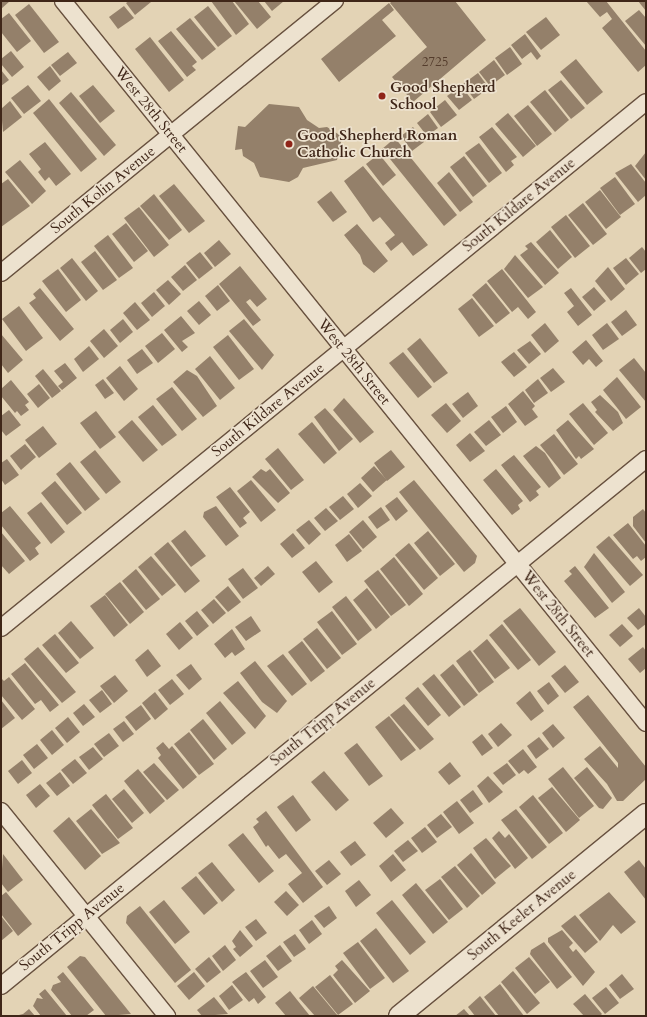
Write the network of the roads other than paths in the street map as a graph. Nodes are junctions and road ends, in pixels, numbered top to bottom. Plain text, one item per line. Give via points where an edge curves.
1 (63, 1) edge
2 (335, 1) edge
3 (646, 102) edge
4 (171, 134) junction
5 (1, 273) edge
6 (343, 348) junction
7 (646, 459) edge
8 (518, 564) junction
9 (1, 628) edge
10 (646, 723) edge
11 (1, 811) edge
12 (646, 814) edge
13 (86, 916) junction
14 (1, 986) edge
15 (167, 1016) edge
16 (399, 1016) edge

1 - 4 street, West 28th Street
2 - 4 street, South Kolin Avenue
3 - 6 street, South Kildare Avenue
4 - 5 street, South Kolin Avenue
4 - 6 street, West 28th Street
6 - 8 street, West 28th Street
6 - 9 street, South Kildare Avenue
7 - 8 street, South Tripp Avenue
8 - 10 street, West 28th Street
8 - 13 street, South Tripp Avenue
11 - 13 street
12 - 16 street, South Keeler Avenue
13 - 14 street, South Tripp Avenue
13 - 15 street

